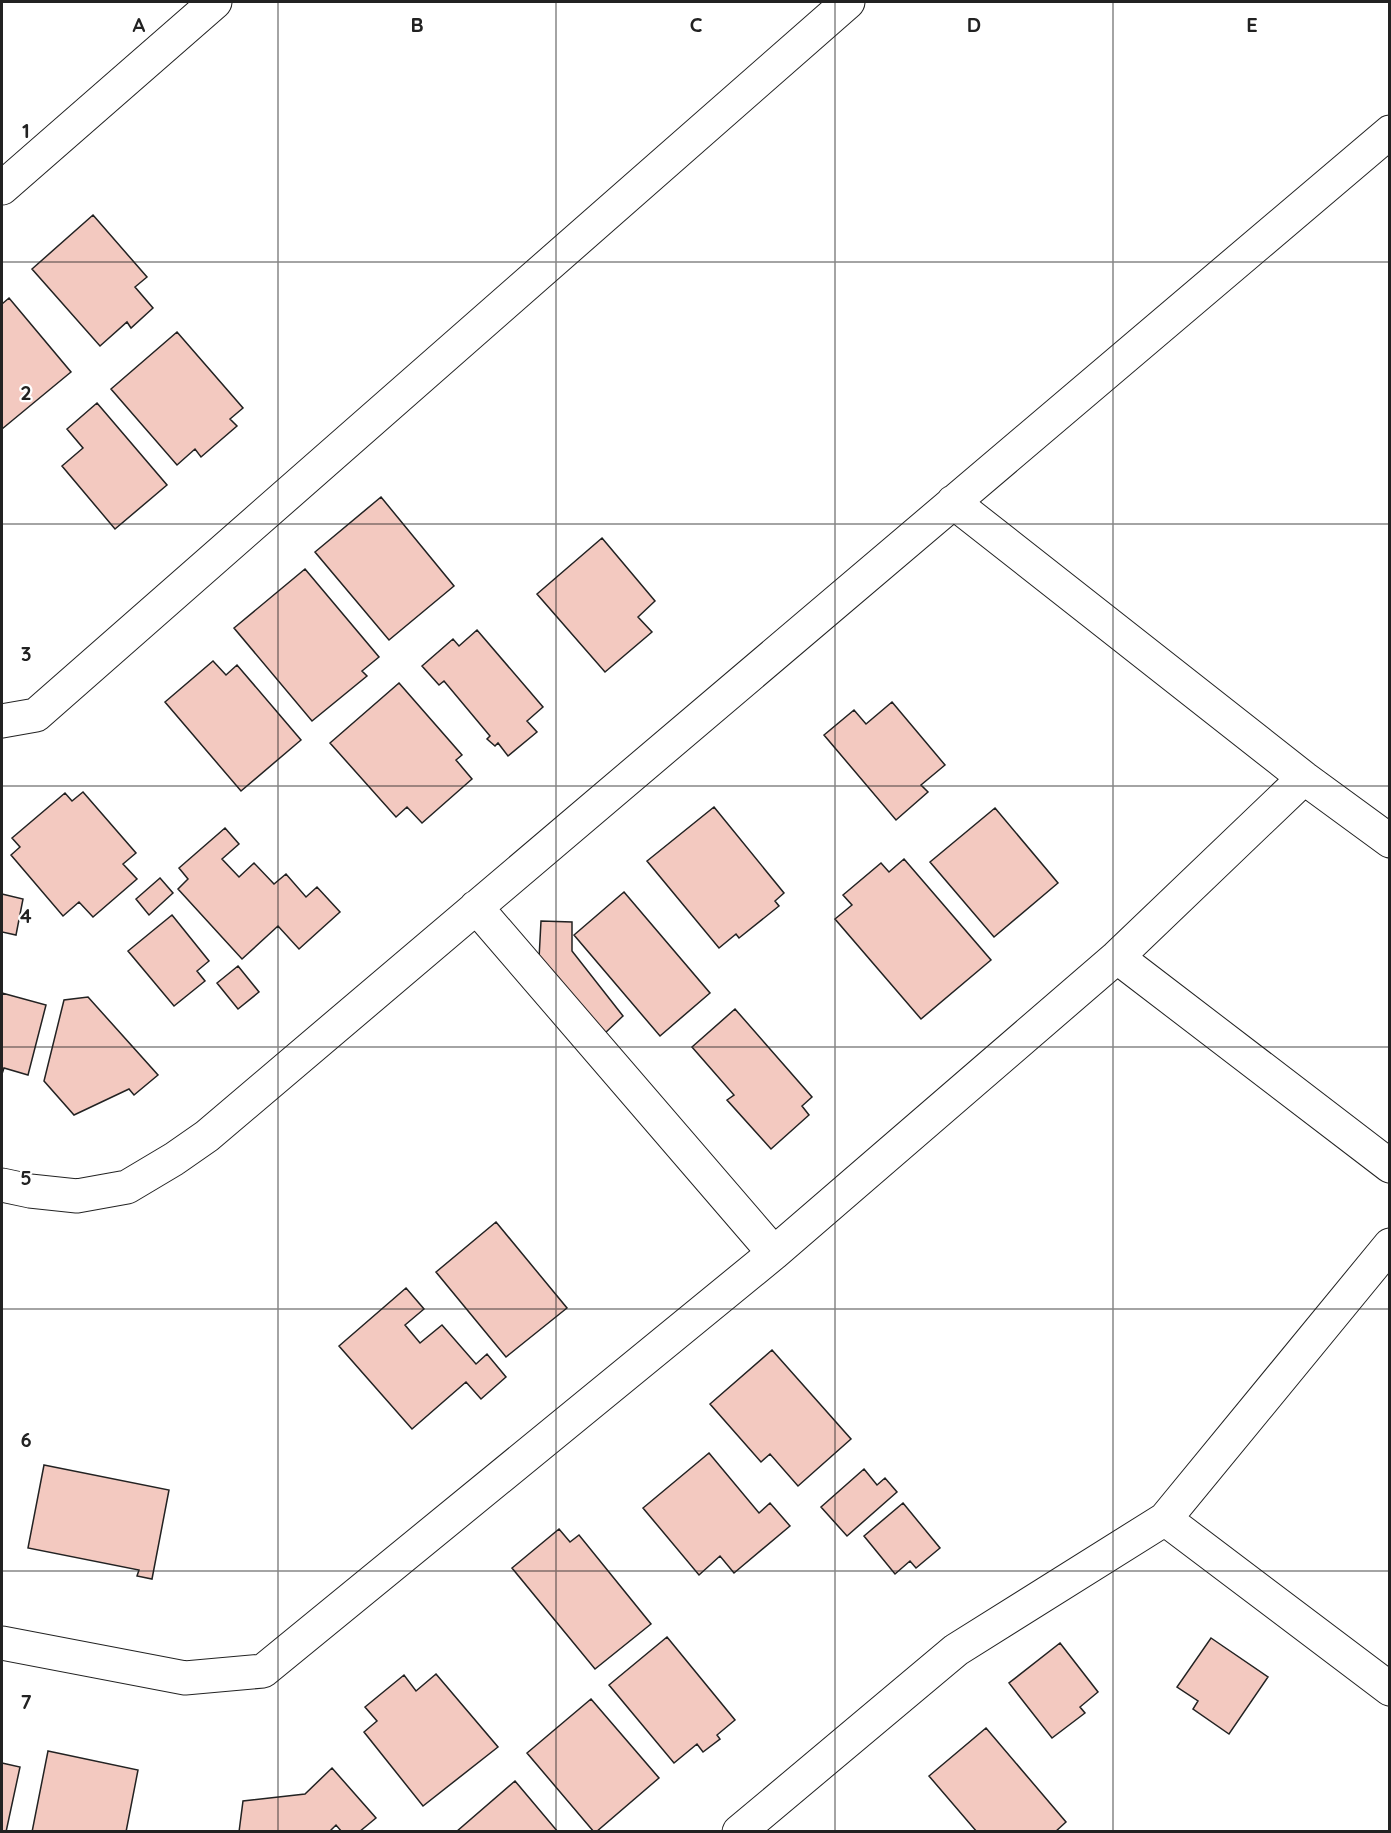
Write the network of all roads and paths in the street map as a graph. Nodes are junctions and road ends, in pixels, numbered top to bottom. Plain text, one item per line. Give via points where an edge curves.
1 (215, 2) edge
2 (848, 2) edge
3 (1389, 132) edge
4 (2, 189) edge
5 (953, 502) junction
6 (2, 722) edge
7 (1304, 778) junction
8 (1389, 841) edge
9 (476, 907) junction
10 (1117, 957) junction
11 (1389, 1166) edge
12 (2, 1185) edge
13 (1389, 1245) edge
14 (774, 1253) junction
15 (1165, 1519) junction
16 (2, 1643) edge
17 (1389, 1689) edge
18 (739, 1832) edge

1 - 4 street
2 - 6 street via 36,715
3 - 5 street
5 - 7 street
5 - 9 street
7 - 8 street
7 - 10 street
9 - 12 street via 174,1160 127,1187 77,1196
9 - 14 street
10 - 11 street
10 - 14 street
13 - 15 street
14 - 16 street via 263,1671 185,1678
15 - 17 street
15 - 18 street via 956,1650

